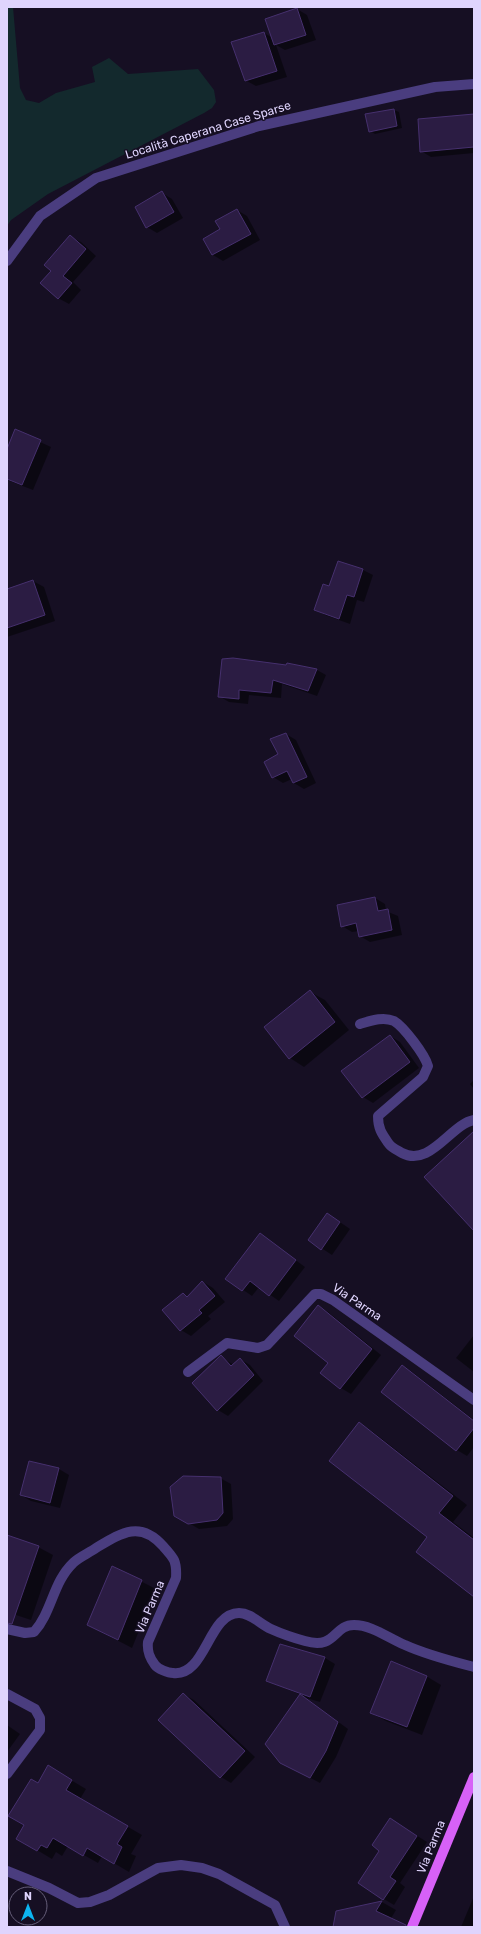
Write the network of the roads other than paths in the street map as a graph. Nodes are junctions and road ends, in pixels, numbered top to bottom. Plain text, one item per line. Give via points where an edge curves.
1 (474, 84) edge
2 (7, 261) edge
3 (360, 1024) dead end
4 (474, 1120) edge
5 (188, 1372) dead end
6 (474, 1400) edge
7 (7, 1629) edge
8 (474, 1668) edge
9 (7, 1694) edge
10 (7, 1774) edge
11 (474, 1777) edge
12 (7, 1871) edge
13 (285, 1927) edge
14 (412, 1927) edge

1 - 2 street, Località Caperana Case Sparse via 435,87 259,126 96,178 40,216
3 - 4 street via 378,1019 394,1021 425,1056 428,1066 423,1077 378,1116 378,1127 392,1147 406,1155 424,1154 467,1121
5 - 6 street, Via Parma via 227,1343 258,1348 267,1345 315,1294 321,1294
7 - 8 street, Via Parma via 34,1632 41,1624 62,1577 73,1562 118,1534 134,1530 154,1535 174,1557 176,1578 148,1642 147,1652 155,1666 169,1673 180,1674 194,1666 215,1630 227,1617 238,1613 254,1617 280,1633 321,1644 343,1628 353,1625 371,1628 411,1648
9 - 10 street via 35,1709 40,1718 40,1730
11 - 14 main road, Via Parma
12 - 13 street via 78,1903 90,1902 109,1895 158,1868 181,1865 202,1868 219,1874 275,1905

